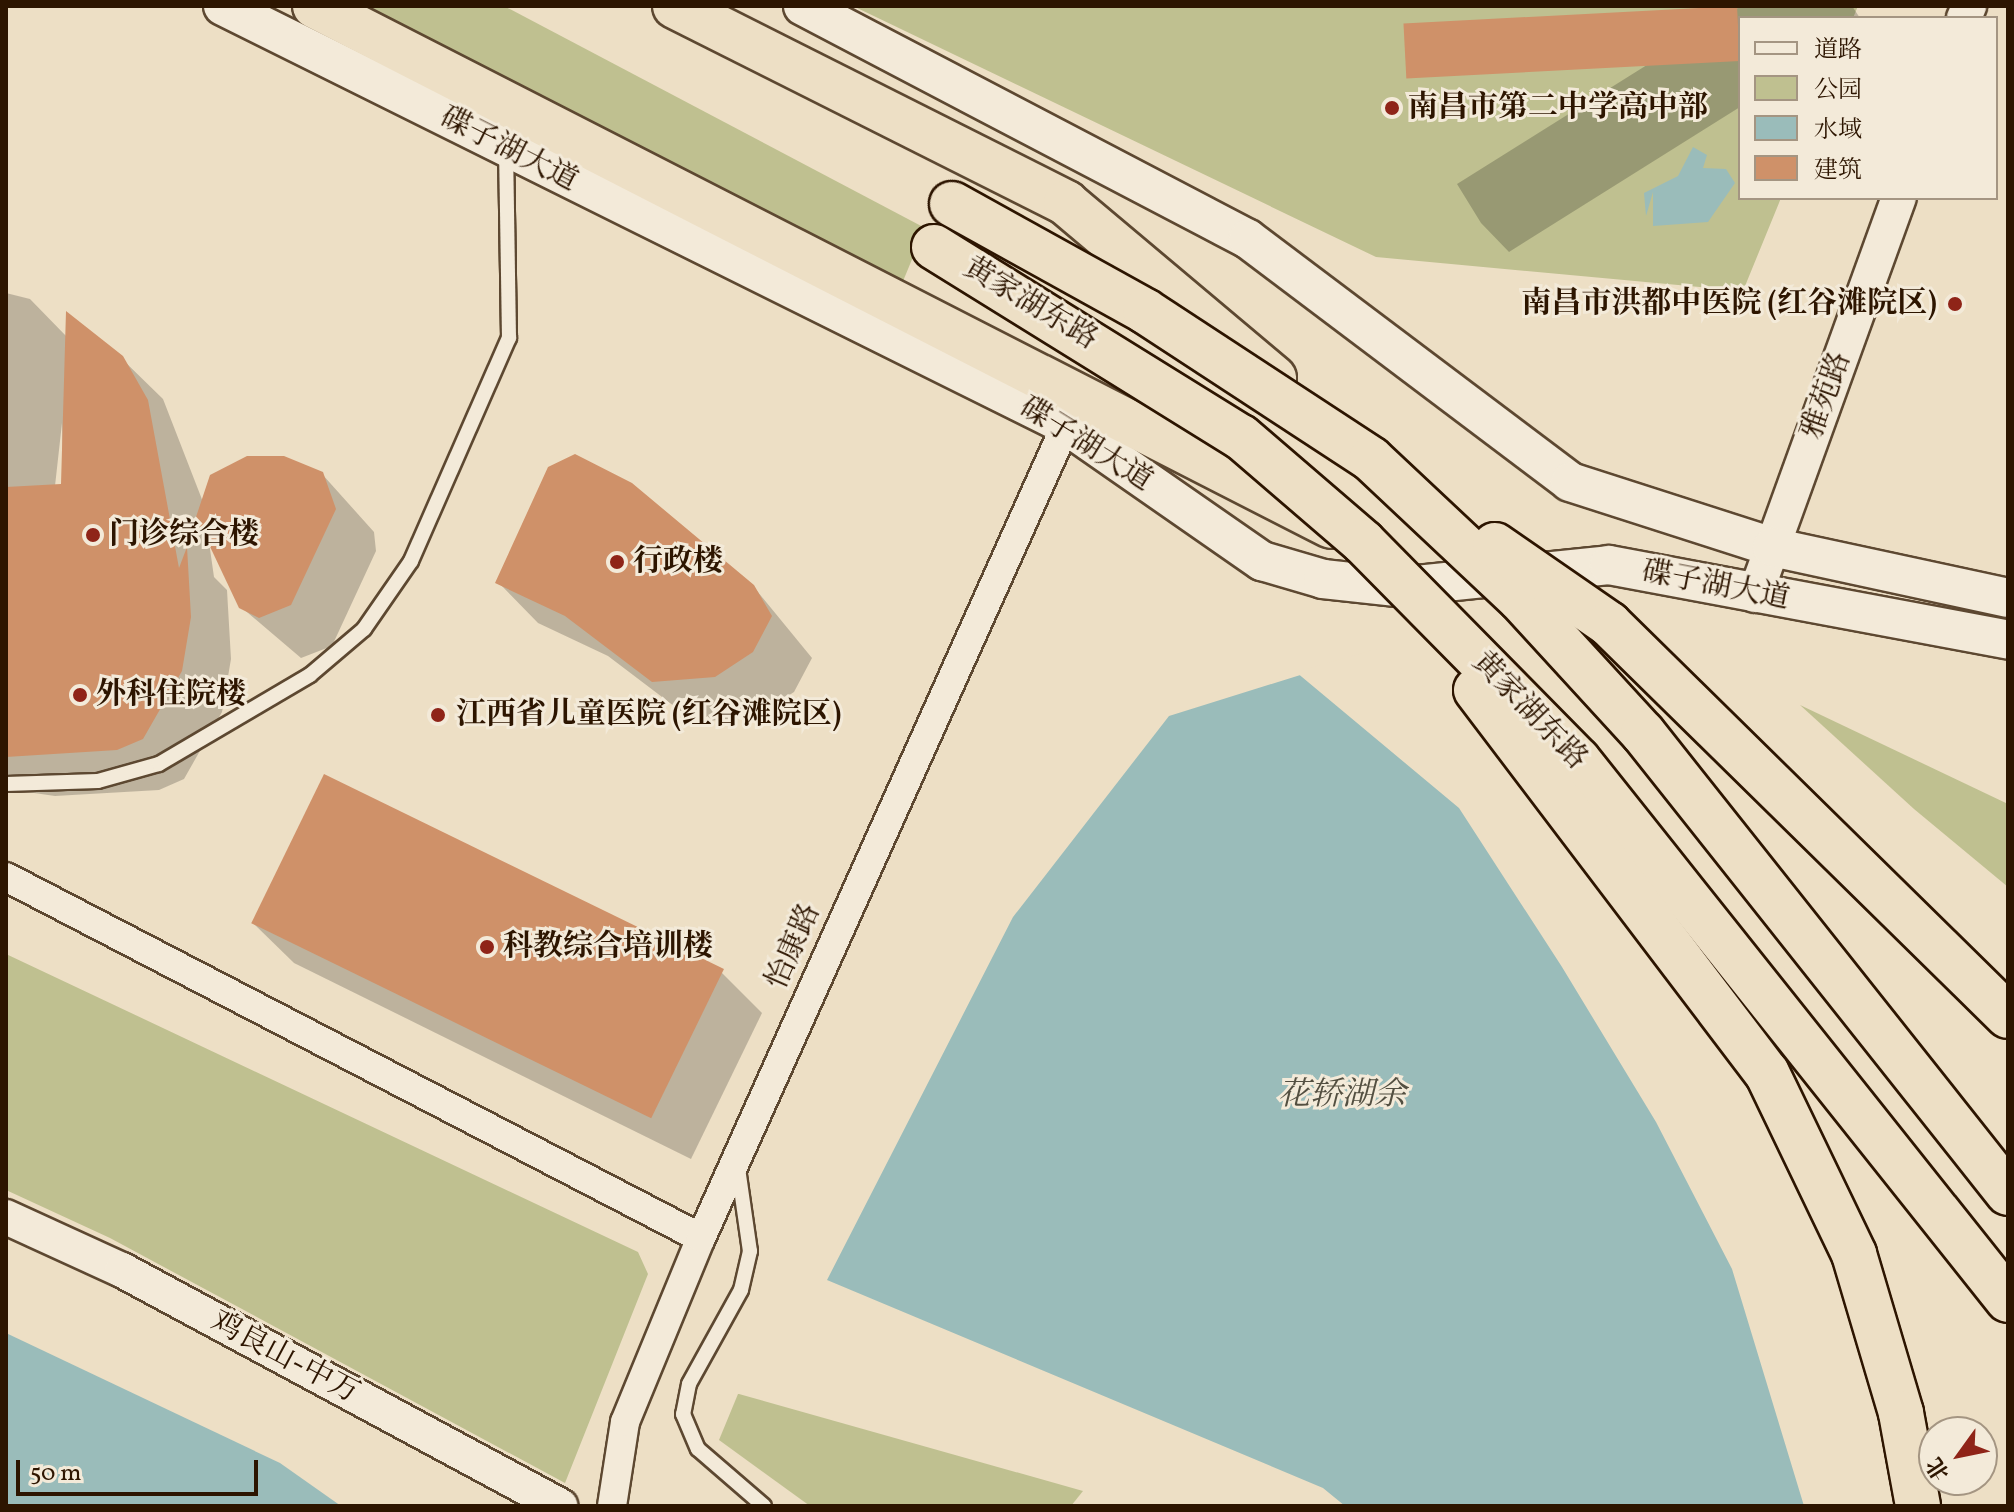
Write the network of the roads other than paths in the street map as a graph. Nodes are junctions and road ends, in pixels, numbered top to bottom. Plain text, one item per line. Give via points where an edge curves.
1 (223, 6) edge
2 (315, 6) edge
3 (675, 6) edge
4 (803, 6) edge
5 (506, 148) junction
6 (1898, 200) edge
7 (1066, 425) junction
8 (1371, 459) junction
9 (1363, 542) junction
10 (1772, 547) junction
11 (1755, 595) junction
12 (2008, 598) edge
13 (2008, 640) edge
14 (6, 784) edge
15 (6, 877) edge
16 (2008, 1016) edge
17 (736, 1159) junction
18 (2008, 1193) edge
19 (6, 1217) edge
20 (701, 1238) junction
21 (2008, 1300) edge
22 (561, 1506) edge
23 (612, 1506) edge
24 (764, 1506) edge
25 (1918, 1506) edge

1 - 5 main road, 碟子湖大道
2 - 9 highway, bridge
3 - 8 highway, bridge via 1066,203
4 - 10 main road, 碟子湖大道 via 1248,239 1570,482
5 - 7 main road, 碟子湖大道
5 - 14 lane via 509,338 411,561 364,629 310,675 159,764 98,781
6 - 10 street, 雅苑路
7 - 11 main road, 碟子湖大道 via 1262,561 1323,579 1397,587 1609,565
7 - 17 street, 怡康路
8 - 9 highway, 黄家湖东路, bridge via 1145,311 952,204 934,247 1241,437
8 - 16 highway, bridge via 1609,624
8 - 18 highway, 黄家湖东路, bridge via 1520,599 1643,733
9 - 21 highway, 黄家湖东路, bridge via 1578,760
9 - 25 highway, bridge via 1767,1073 1854,1254 1901,1413
10 - 11 street, 雅苑路
10 - 12 main road, 碟子湖大道
11 - 13 main road, 碟子湖大道
15 - 20 street
17 - 20 street, 怡康路
17 - 24 lane via 750,1251 741,1290 689,1384 683,1414 698,1449
19 - 22 street, 鸡良山-中万 via 122,1270
20 - 23 street, 怡康路 via 625,1422

